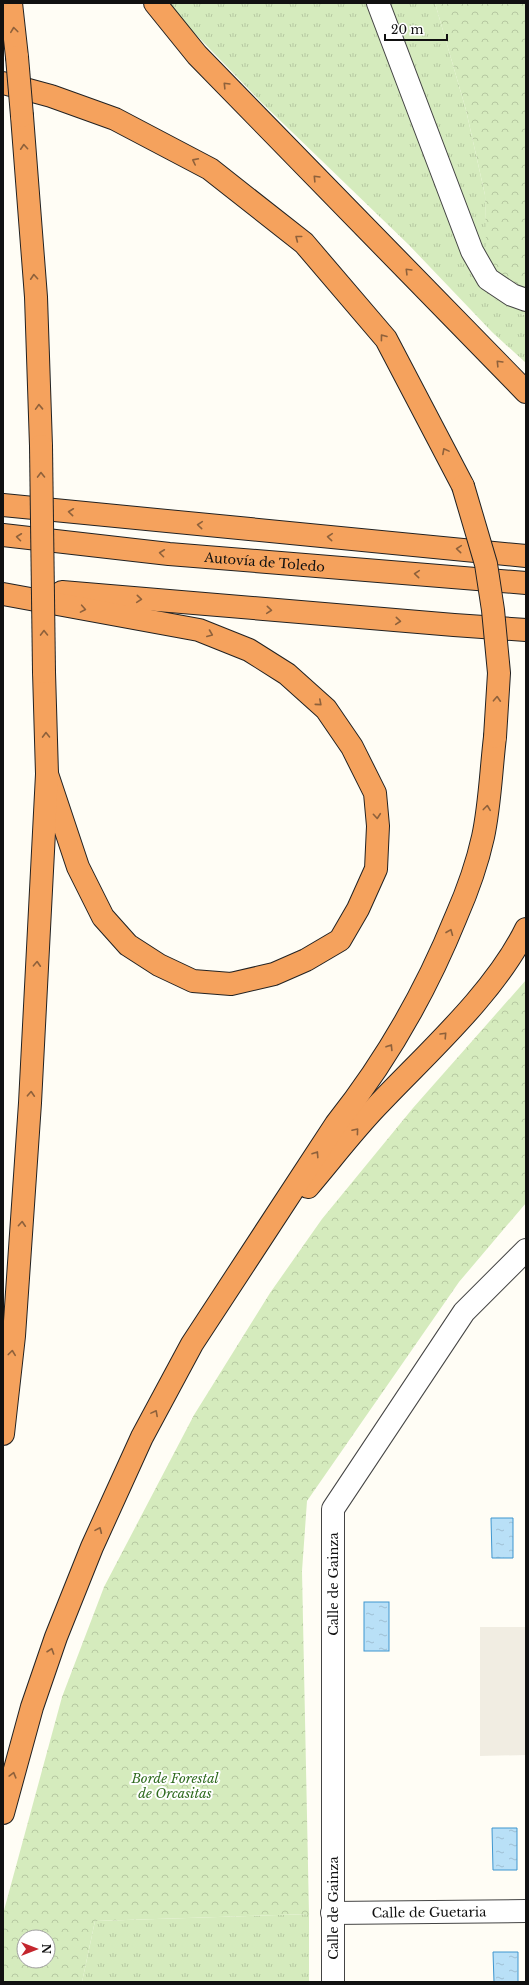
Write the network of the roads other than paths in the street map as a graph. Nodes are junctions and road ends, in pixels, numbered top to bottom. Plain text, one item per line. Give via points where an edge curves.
1 (11, 3) edge
2 (156, 3) edge
3 (378, 3) edge
4 (3, 83) edge
5 (519, 298) edge
6 (526, 392) edge
7 (3, 505) edge
8 (3, 535) edge
9 (526, 556) edge
10 (526, 583) edge
11 (3, 586) edge
12 (3, 594) edge
13 (526, 630) edge
14 (47, 774) junction
15 (526, 929) edge
16 (526, 1250) edge
17 (241, 1268) junction
18 (3, 1434) edge
19 (3, 1813) edge
20 (526, 1911) edge
21 (332, 1912) junction
22 (333, 1982) edge

14 -> 1 highway, bridge via 36,297
6 -> 2 highway via 197,55
3 - 5 street via 472,251 488,279
17 -> 4 highway, bridge via 336,1124 359,1094 423,992 468,890 483,837 495,738 499,673 494,610 486,564 463,486 386,339 304,243 210,169 115,119 51,96
9 -> 7 highway
10 -> 8 highway, Autovía de Toledo via 169,554
11 -> 13 highway
12 -> 14 highway via 199,630 249,650 287,674 326,709 352,747 375,793 378,826 376,869 340,940 306,960 274,974 231,984 193,981 159,965 128,945 103,917 78,867
18 -> 14 highway via 14,1336 30,1103
17 -> 15 highway via 375,1108 485,992
16 - 21 street, Calle de Gainza via 464,1312 333,1509
19 -> 17 highway via 32,1707 56,1637 92,1547 149,1423 192,1344
20 - 21 street, Calle de Guetaria
21 - 22 street, Calle de Gainza

